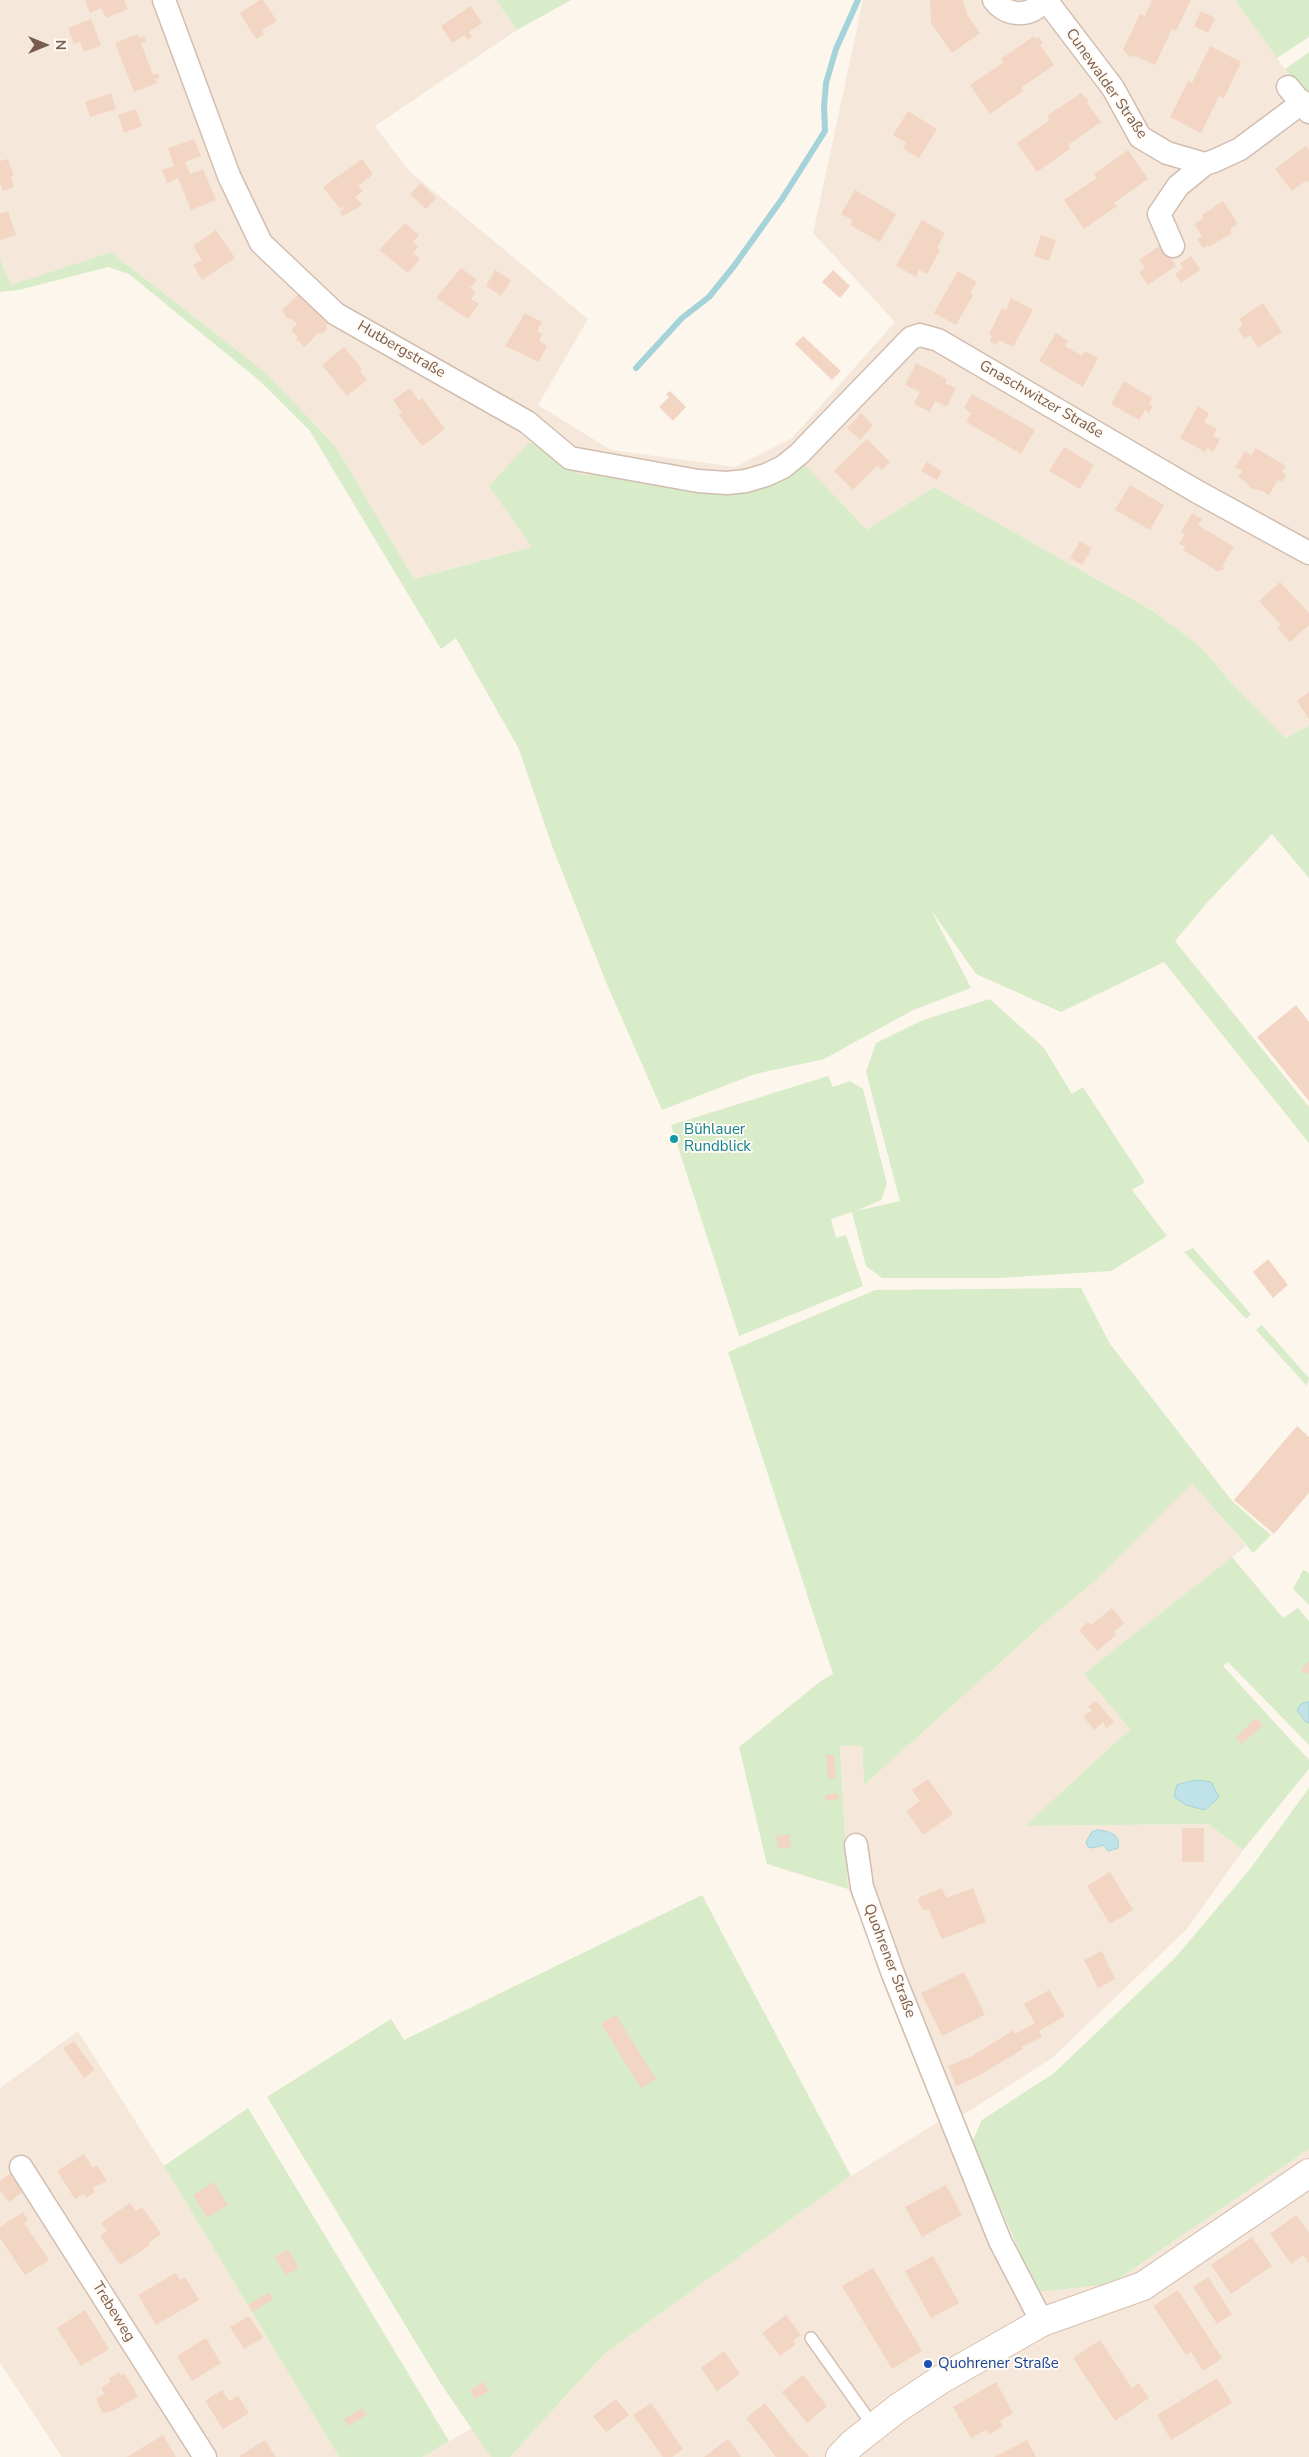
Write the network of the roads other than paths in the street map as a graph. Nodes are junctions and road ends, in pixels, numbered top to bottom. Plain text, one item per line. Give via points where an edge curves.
1 (164, 0) edge
2 (994, 0) edge
3 (1045, 0) edge
4 (1300, 100) edge
5 (1205, 164) junction
6 (1173, 246) dead end
7 (799, 454) joint
8 (1309, 553) edge
9 (856, 1845) dead end
10 (21, 2167) dead end
11 (1309, 2173) edge
12 (1042, 2322) junction
13 (811, 2338) dead end
14 (874, 2427) junction
15 (204, 2457) edge
16 (840, 2457) edge

1 - 7 street, Hutbergstraße via 229,176 261,242 336,314 527,422 570,458 726,483 766,476
2 - 3 street, Cunewalder Straße via 1002,9 1019,14 1031,11
3 - 5 street, Cunewalder Straße via 1113,88 1140,137 1166,153
4 - 5 street via 1240,148
5 - 6 street via 1178,186 1159,214
7 - 8 street, Gnaschwitzer Straße via 911,338 928,336
9 - 12 street, Quohrener Straße via 862,1887 893,1974 1000,2241
10 - 15 street, Trebeweg
11 - 12 street via 1143,2286
12 - 14 street via 940,2380
13 - 14 lane
14 - 16 street

